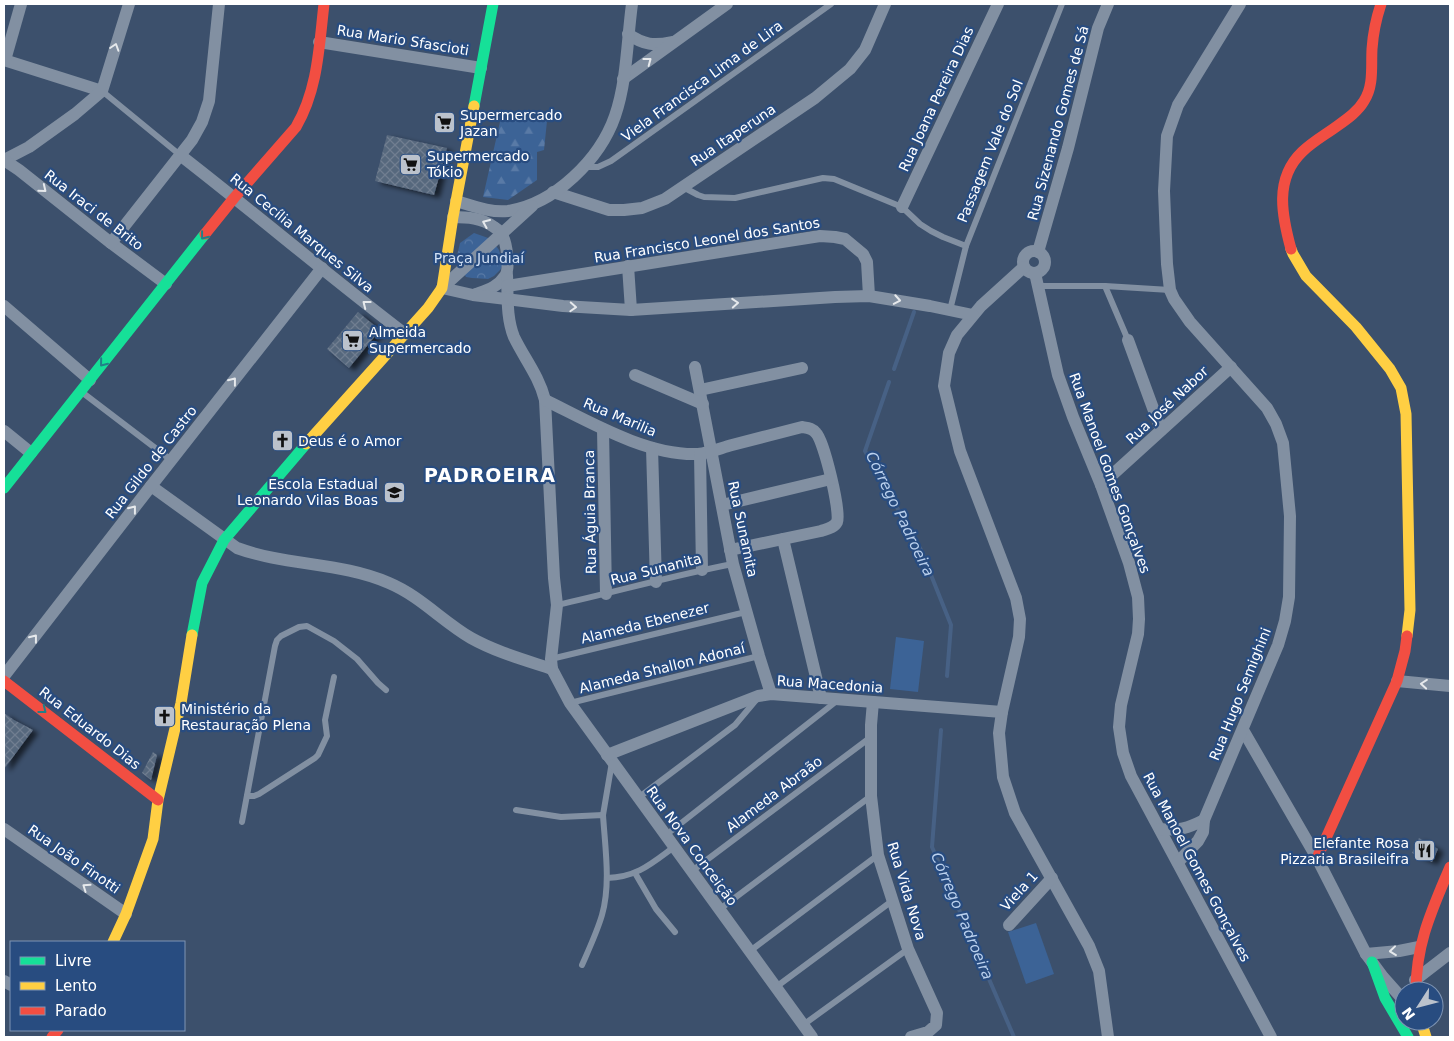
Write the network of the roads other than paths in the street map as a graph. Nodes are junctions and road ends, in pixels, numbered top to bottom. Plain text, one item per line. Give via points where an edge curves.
1 (21, 4) edge
2 (129, 4) edge
3 (219, 4) edge
4 (324, 4) edge
5 (492, 4) edge
6 (632, 4) edge
7 (727, 4) edge
8 (831, 4) edge
9 (885, 4) edge
10 (998, 4) edge
11 (1062, 4) edge
12 (1108, 4) edge
13 (1240, 4) edge
14 (1381, 4) edge
15 (628, 34) junction
16 (319, 42) junction
17 (672, 42) junction
18 (4, 60) edge
19 (481, 68) junction
20 (623, 79) junction
21 (102, 91) junction
22 (180, 155) junction
23 (4, 160) edge
24 (583, 167) junction
25 (683, 187) junction
26 (553, 192) junction
27 (234, 198) junction
28 (538, 201) junction
29 (456, 202) junction
30 (902, 207) junction
31 (453, 217) junction
32 (502, 233) junction
33 (111, 243) junction
34 (966, 246) junction
35 (1038, 252) junction
36 (628, 266) junction
37 (322, 268) junction
38 (1030, 270) junction
39 (507, 280) junction
40 (541, 282) junction
41 (166, 284) junction
42 (1038, 286) junction
43 (1105, 286) junction
44 (442, 288) junction
45 (1170, 290) junction
46 (473, 295) junction
47 (869, 296) junction
48 (507, 300) junction
49 (540, 304) junction
50 (4, 306) edge
51 (631, 310) junction
52 (950, 310) junction
53 (973, 315) junction
54 (405, 334) junction
55 (1128, 340) joint
56 (695, 367) dead end
57 (1231, 367) junction
58 (802, 368) dead end
59 (635, 375) dead end
60 (90, 380) junction
61 (700, 390) junction
62 (80, 391) junction
63 (545, 400) junction
64 (703, 404) junction
65 (603, 428) junction
66 (1161, 430) junction
67 (4, 431) edge
68 (652, 448) junction
69 (706, 452) junction
70 (31, 453) junction
71 (171, 460) junction
72 (831, 479) junction
73 (1101, 485) junction
74 (151, 486) junction
75 (4, 488) edge
76 (722, 505) junction
77 (224, 540) junction
78 (783, 540) junction
79 (730, 550) junction
80 (733, 564) junction
81 (702, 570) junction
82 (656, 582) junction
83 (606, 594) junction
84 (557, 605) junction
85 (746, 612) junction
86 (759, 656) junction
87 (552, 664) junction
88 (4, 676) edge
89 (334, 677) dead end
90 (4, 681) edge
91 (1397, 681) junction
92 (1450, 686) edge
93 (386, 690) dead end
94 (771, 694) junction
95 (758, 696) junction
96 (821, 698) junction
97 (839, 700) junction
98 (873, 702) junction
99 (570, 703) junction
100 (1002, 712) junction
101 (1243, 730) junction
102 (871, 737) junction
103 (609, 758) junction
104 (247, 796) junction
105 (870, 796) junction
106 (638, 798) junction
107 (158, 800) junction
108 (516, 810) dead end
109 (604, 815) junction
110 (1204, 820) junction
111 (242, 822) dead end
112 (4, 829) edge
113 (1160, 829) junction
114 (666, 835) junction
115 (674, 847) junction
116 (878, 855) junction
117 (1317, 858) junction
118 (1178, 862) junction
119 (1450, 868) edge
120 (692, 871) junction
121 (635, 873) junction
122 (607, 878) junction
123 (1052, 878) junction
124 (892, 901) junction
125 (720, 909) junction
126 (126, 914) junction
127 (1008, 925) dead end
128 (675, 932) dead end
129 (113, 941) edge
130 (1419, 947) junction
131 (908, 949) junction
132 (750, 950) junction
133 (1450, 953) edge
134 (1369, 958) junction
135 (582, 965) dead end
136 (1416, 981) edge
137 (1421, 981) edge
138 (776, 987) junction
139 (1394, 989) edge
140 (803, 1024) junction
141 (812, 1037) edge
142 (911, 1037) edge
143 (1108, 1037) edge
144 (1271, 1037) edge
145 (1408, 1037) edge

1 - 18 street
21 -> 2 street
3 - 22 street via 209,102 202,122
4 - 16 street
5 - 19 street
6 - 15 street
7 - 17 street
8 - 24 lane, Viela Francisca Lima de Lira via 611,162 598,167
9 - 25 street, Rua Itaperuna via 865,50 850,69 815,98
10 - 30 street, Rua Joana Pereira Dias
11 - 34 lane, Passagem Vale do Sol
12 - 35 street, Rua Sizenando Gomes de Sá via 1098,28
13 - 45 street, Rua Hugo Semighini via 1178,105 1167,136 1164,191
14 - 91 street via 1372,48 1370,90 1353,114 1302,152 1291,166 1283,188 1282,208 1293,254 1306,276 1376,350 1401,388 1406,414 1410,610
15 - 17 street via 648,44
15 - 20 street
16 - 19 street, Rua Mario Sfascioti
16 - 27 street via 310,101 304,116
20 -> 17 street
18 - 21 street
19 - 29 street
20 - 24 street via 608,134
21 - 22 lane
21 - 23 street via 29,148
22 - 27 street, Rua Cecília Marques Silva
22 - 33 street
23 -> 33 street, Rua Iraci de Brito
24 - 26 street via 569,182
25 - 26 street, Rua Itaperuna via 642,208 624,210 609,210
25 - 30 lane via 704,197 735,198 823,178 834,179
26 - 28 street
27 - 37 street, Rua Cecília Marques Silva
27 -> 41 street
28 - 29 street via 508,211
28 - 32 street
29 - 31 street
30 - 34 lane via 931,231
32 -> 31 street via 484,221
31 - 44 street
32 - 39 street via 507,255
32 - 44 street
33 - 41 street, Rua Iraci de Brito
34 - 52 lane, Passagem Vale do Sol
35 - 38 street via 1031,251 1025,255 1023,262
35 - 38 street via 1044,256 1045,264 1042,270
36 - 40 street, Rua Francisco Leonel dos Santos
36 - 47 street, Rua Francisco Leonel dos Santos via 820,236 835,237 845,239 863,254 867,262
36 - 51 street
54 -> 37 street, Rua Cecília Marques Silva
71 -> 37 street, Rua Gildo de Castro
38 - 42 street, Rua Manoel Gomes Gonçalves
38 - 53 street
39 - 40 street, Rua Francisco Leonel dos Santos
39 - 46 street
39 - 48 street
40 - 49 street
41 -> 60 street
42 - 43 lane
42 - 73 street, Rua Manoel Gomes Gonçalves via 1058,375
43 - 45 lane
43 - 55 lane
44 - 46 street
44 - 54 street
45 - 57 street, Rua Hugo Semighini via 1190,322
46 - 48 street
51 -> 47 street
47 -> 52 street
48 - 49 street
48 - 63 street via 514,336 536,375
49 -> 51 street
50 - 60 street
52 - 53 street
53 - 100 street via 957,335 949,353 944,386 960,451 1016,598 1020,619
54 - 77 street
55 - 66 street
56 - 61 street, Rua Sunamita
57 - 66 street, Rua José Nabor
57 - 101 street, Rua Hugo Semighini via 1267,408 1276,424 1283,443 1290,516 1289,597 1285,621
58 - 61 street
59 - 64 street
60 - 62 street
61 - 64 street, Rua Sunamita
62 - 70 street
62 - 71 lane
63 - 65 street, Rua Marilia
63 - 84 street
64 - 69 street, Rua Sunamita
65 - 68 street, Rua Marilia
65 - 83 street, Rua Águia Branca
66 - 73 street, Rua José Nabor
67 - 70 street
68 - 69 street, Rua Marilia via 677,453
68 - 82 street
69 - 72 street, Rua Marilia via 802,427 810,428 820,438
69 - 76 street, Rua Sunamita
69 - 81 street
70 - 75 street
71 - 74 street, Rua Gildo de Castro
72 - 76 street
72 - 78 street via 837,523 831,528
73 - 113 street, Rua Manoel Gomes Gonçalves via 1138,597 1138,634 1121,705 1119,727 1123,753 1131,776
74 - 77 street
88 -> 74 street, Rua Gildo de Castro
76 - 79 street, Rua Sunamita
77 - 87 street via 252,554 350,571 388,582 416,597 477,641
77 - 107 street via 202,583 181,703
78 - 79 street
78 - 96 street
79 - 80 street, Rua Sunamita
80 - 81 lane, Rua Sunanita
80 - 85 street, Rua Sunamita
81 - 82 lane, Rua Sunanita
82 - 83 lane, Rua Sunanita
83 - 84 lane, Rua Sunanita
84 - 87 street
85 - 86 street, Rua Sunamita
85 - 87 lane, Alameda Ebenezer
86 - 94 street, Rua Sunamita
86 - 99 lane, Alameda Shallon Adonaí
87 - 99 street, Rua Nova Conceição
89 - 104 lane via 325,720 327,736 318,755 260,794
90 -> 107 street, Rua Eduardo Dias
92 -> 91 street
91 - 117 street
93 - 104 lane via 357,659 307,626 281,636 275,646
94 - 95 street, Rua Macedonia
94 - 96 street, Rua Macedonia
95 - 103 street, Rua Macedonia
95 - 106 lane via 735,725
96 - 97 street, Rua Macedonia
97 - 98 street, Rua Macedonia
97 - 114 lane
98 - 100 street, Rua Macedonia
98 - 102 street, Rua Vida Nova
99 - 103 street, Rua Nova Conceição
100 - 123 street via 999,733 1003,777 1015,813
101 - 110 street, Rua Hugo Semighini
101 - 117 street
102 - 105 street, Rua Vida Nova
102 - 120 lane, Alameda Abraão
103 - 106 street, Rua Nova Conceição
103 - 109 lane
104 - 111 lane
105 - 116 street, Rua Vida Nova
105 - 125 lane
106 - 114 street, Rua Nova Conceição
107 - 126 street via 153,839
108 - 109 lane via 561,816
109 - 122 lane
110 - 113 street via 1174,831
110 - 118 street, Rua Hugo Semighini via 1198,841
126 -> 112 street, Rua João Finotti
113 - 118 street, Rua Manoel Gomes Gonçalves
114 - 115 street, Rua Nova Conceição
115 - 120 street, Rua Nova Conceição
115 - 121 lane
116 - 124 street, Rua Vida Nova
116 - 132 lane
117 - 134 street
118 - 144 street, Rua Manoel Gomes Gonçalves
119 - 130 street
120 - 125 street, Rua Nova Conceição
121 - 122 lane
121 - 128 lane via 656,909
122 - 135 lane via 603,913
123 - 127 street, Viela 1
123 - 143 street via 1099,971
124 - 131 street, Rua Vida Nova
124 - 138 lane
125 - 132 street, Rua Nova Conceição
126 - 129 street
130 -> 134 street
130 - 136 street
131 - 140 lane
131 - 142 street, Rua Vida Nova via 937,1013 936,1025 928,1032
132 - 138 street, Rua Nova Conceição
133 - 137 street
134 - 139 street
134 - 145 street via 1385,998
138 - 140 street, Rua Nova Conceição
140 - 141 street, Rua Nova Conceição

